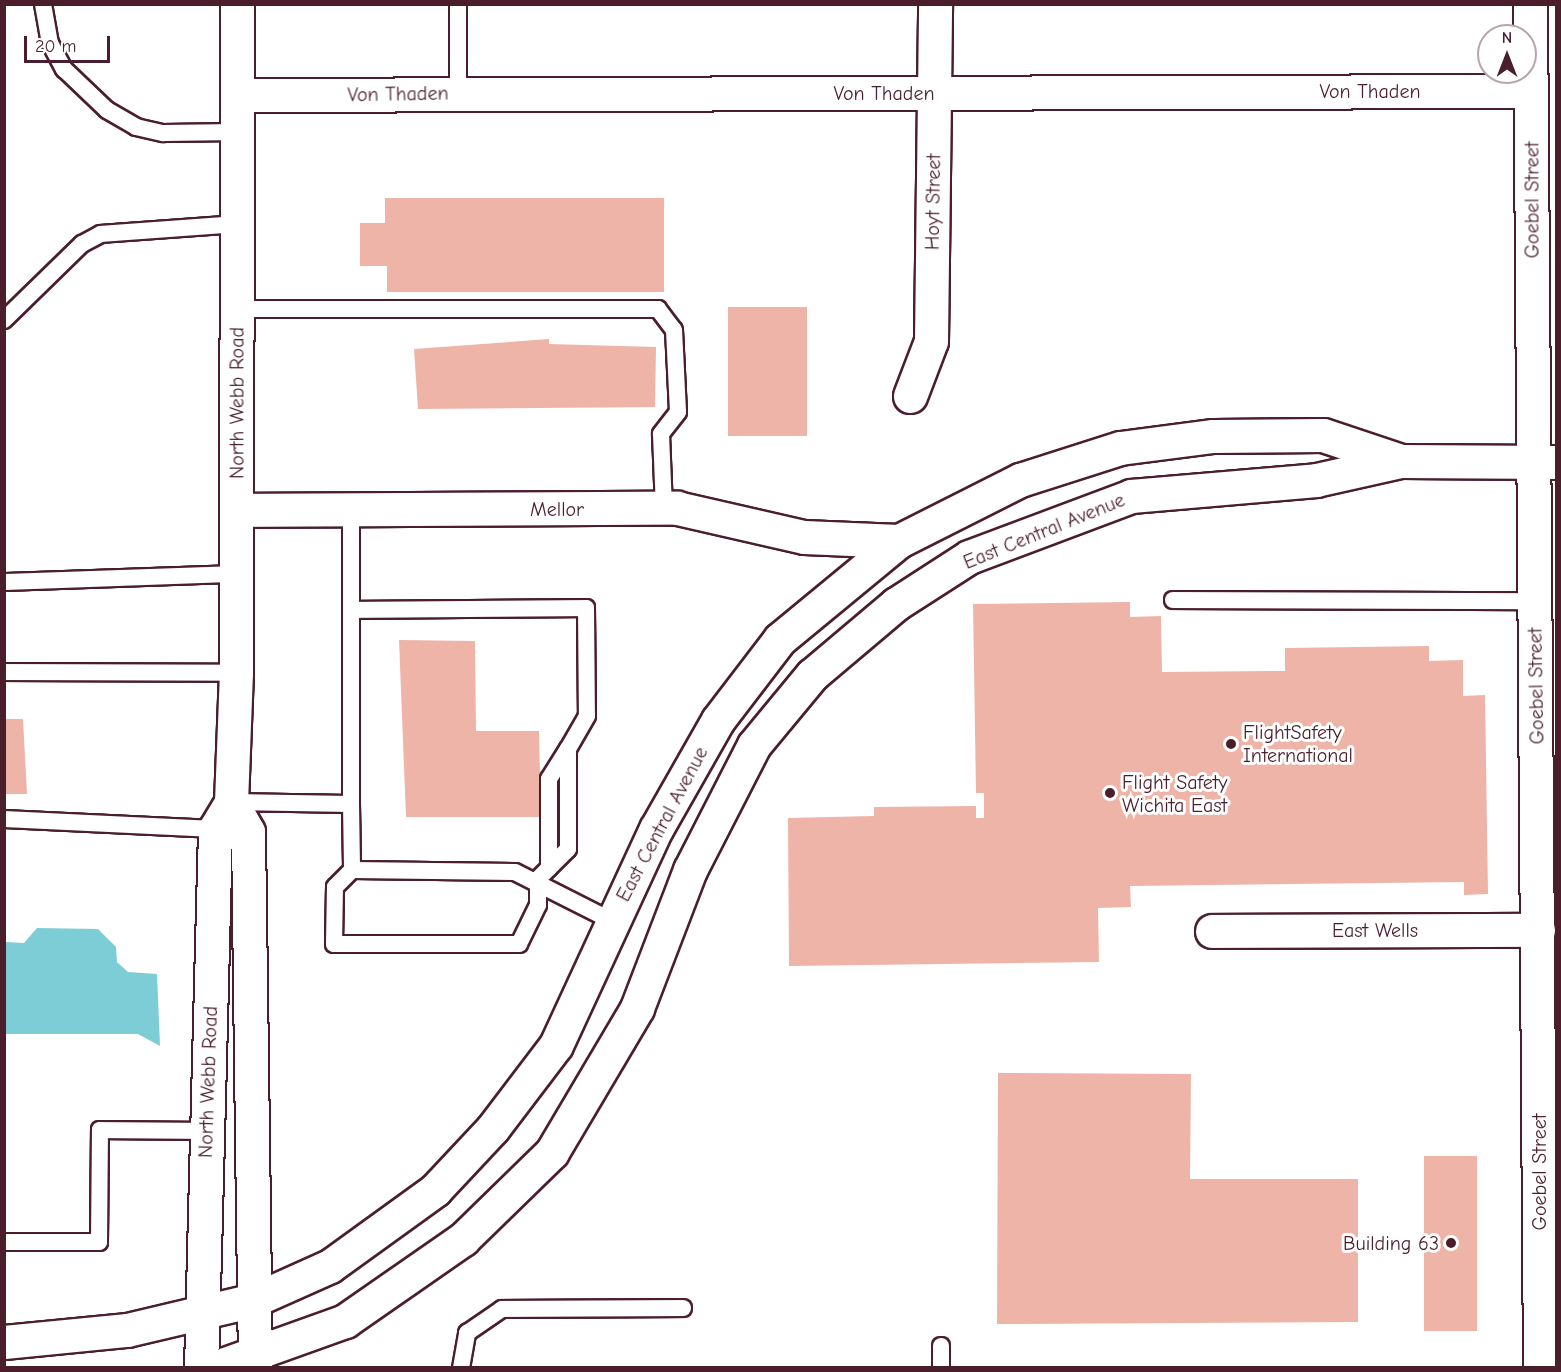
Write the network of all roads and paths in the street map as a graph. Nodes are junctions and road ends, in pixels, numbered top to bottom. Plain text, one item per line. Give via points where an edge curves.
1 (44, 4) edge
2 (237, 4) edge
3 (458, 4) edge
4 (935, 4) edge
5 (1530, 4) edge
6 (1531, 91) junction
7 (458, 93) junction
8 (935, 93) junction
9 (237, 95) junction
10 (237, 132) junction
11 (237, 224) junction
12 (237, 309) junction
13 (4, 320) edge
14 (910, 396) dead end
15 (1401, 461) junction
16 (1545, 462) edge
17 (664, 508) junction
18 (236, 510) junction
19 (351, 510) junction
20 (886, 541) junction
21 (236, 574) junction
22 (4, 582) edge
23 (1173, 600) dead end
24 (1535, 601) junction
25 (351, 610) junction
26 (4, 672) edge
27 (236, 673) junction
28 (351, 804) junction
29 (223, 815) junction
30 (4, 819) edge
31 (352, 870) junction
32 (544, 873) junction
33 (612, 921) junction
34 (1538, 930) junction
35 (1212, 931) dead end
36 (206, 1131) junction
37 (1548, 1179) edge
38 (4, 1242) edge
39 (254, 1300) junction
40 (683, 1308) dead end
41 (201, 1315) junction
42 (4, 1342) edge
43 (941, 1346) dead end
44 (254, 1362) edge
45 (201, 1368) edge
46 (214, 1368) edge
47 (461, 1368) edge
48 (941, 1368) edge
49 (1540, 1368) edge

1 - 10 lane via 50,42 64,69 107,110 136,127 163,133
2 - 9 main road, North Webb Road
3 - 7 lane
4 - 8 main road, Hoyt Street
5 - 6 main road, Goebel Street
6 - 8 main road, Von Thaden
6 - 16 main road, Goebel Street
7 - 8 main road, Von Thaden
7 - 9 main road, Von Thaden
8 - 14 main road, Hoyt Street via 931,340
9 - 10 main road, North Webb Road
10 - 11 main road, North Webb Road
11 - 12 main road, North Webb Road
11 - 13 lane via 101,234 82,244
12 - 17 lane via 658,309 674,330 678,412 661,434
12 - 18 main road, North Webb Road
15 - 16 main road, East Central Avenue
15 - 20 main road, East Central Avenue via 1323,435 1213,436 1120,448 1020,480
15 - 44 main road, East Central Avenue via 1316,480 1131,496 969,556 896,604 812,675 753,745 690,870 637,1008 552,1152 503,1206 436,1261 345,1321
16 - 24 main road, Goebel Street
17 - 19 main road, Mellor
17 - 20 main road, Mellor via 804,537
18 - 19 main road, Mellor
18 - 21 main road, North Webb Road
19 - 25 lane
20 - 33 main road, East Central Avenue via 780,639 718,720
21 - 22 lane
21 - 27 main road, North Webb Road
23 - 24 lane
24 - 34 main road, Goebel Street
25 - 28 lane
25 - 32 lane via 586,608 588,716 568,748 568,849
26 - 27 lane
27 - 29 main road, North Webb Road
28 - 29 lane
28 - 31 lane
29 - 30 lane
29 - 36 main road, North Webb Road
29 - 39 main road, North Webb Road via 248,832
31 - 32 lane
31 - 32 lane via 334,887 334,944 519,944 538,905
32 - 33 lane
33 - 39 main road, East Central Avenue via 556,1045 493,1128 435,1190 330,1266
34 - 35 main road, East Wells
34 - 37 main road, Goebel Street
36 - 38 lane via 100,1130 99,1242
36 - 41 main road, North Webb Road
37 - 49 main road, Goebel Street
39 - 41 main road, East Central Avenue
39 - 44 main road, North Webb Road
40 - 47 lane via 502,1309 467,1333
41 - 42 main road, East Central Avenue via 127,1330
41 - 45 main road, North Webb Road
43 - 48 lane
44 - 46 main road, East Central Avenue

